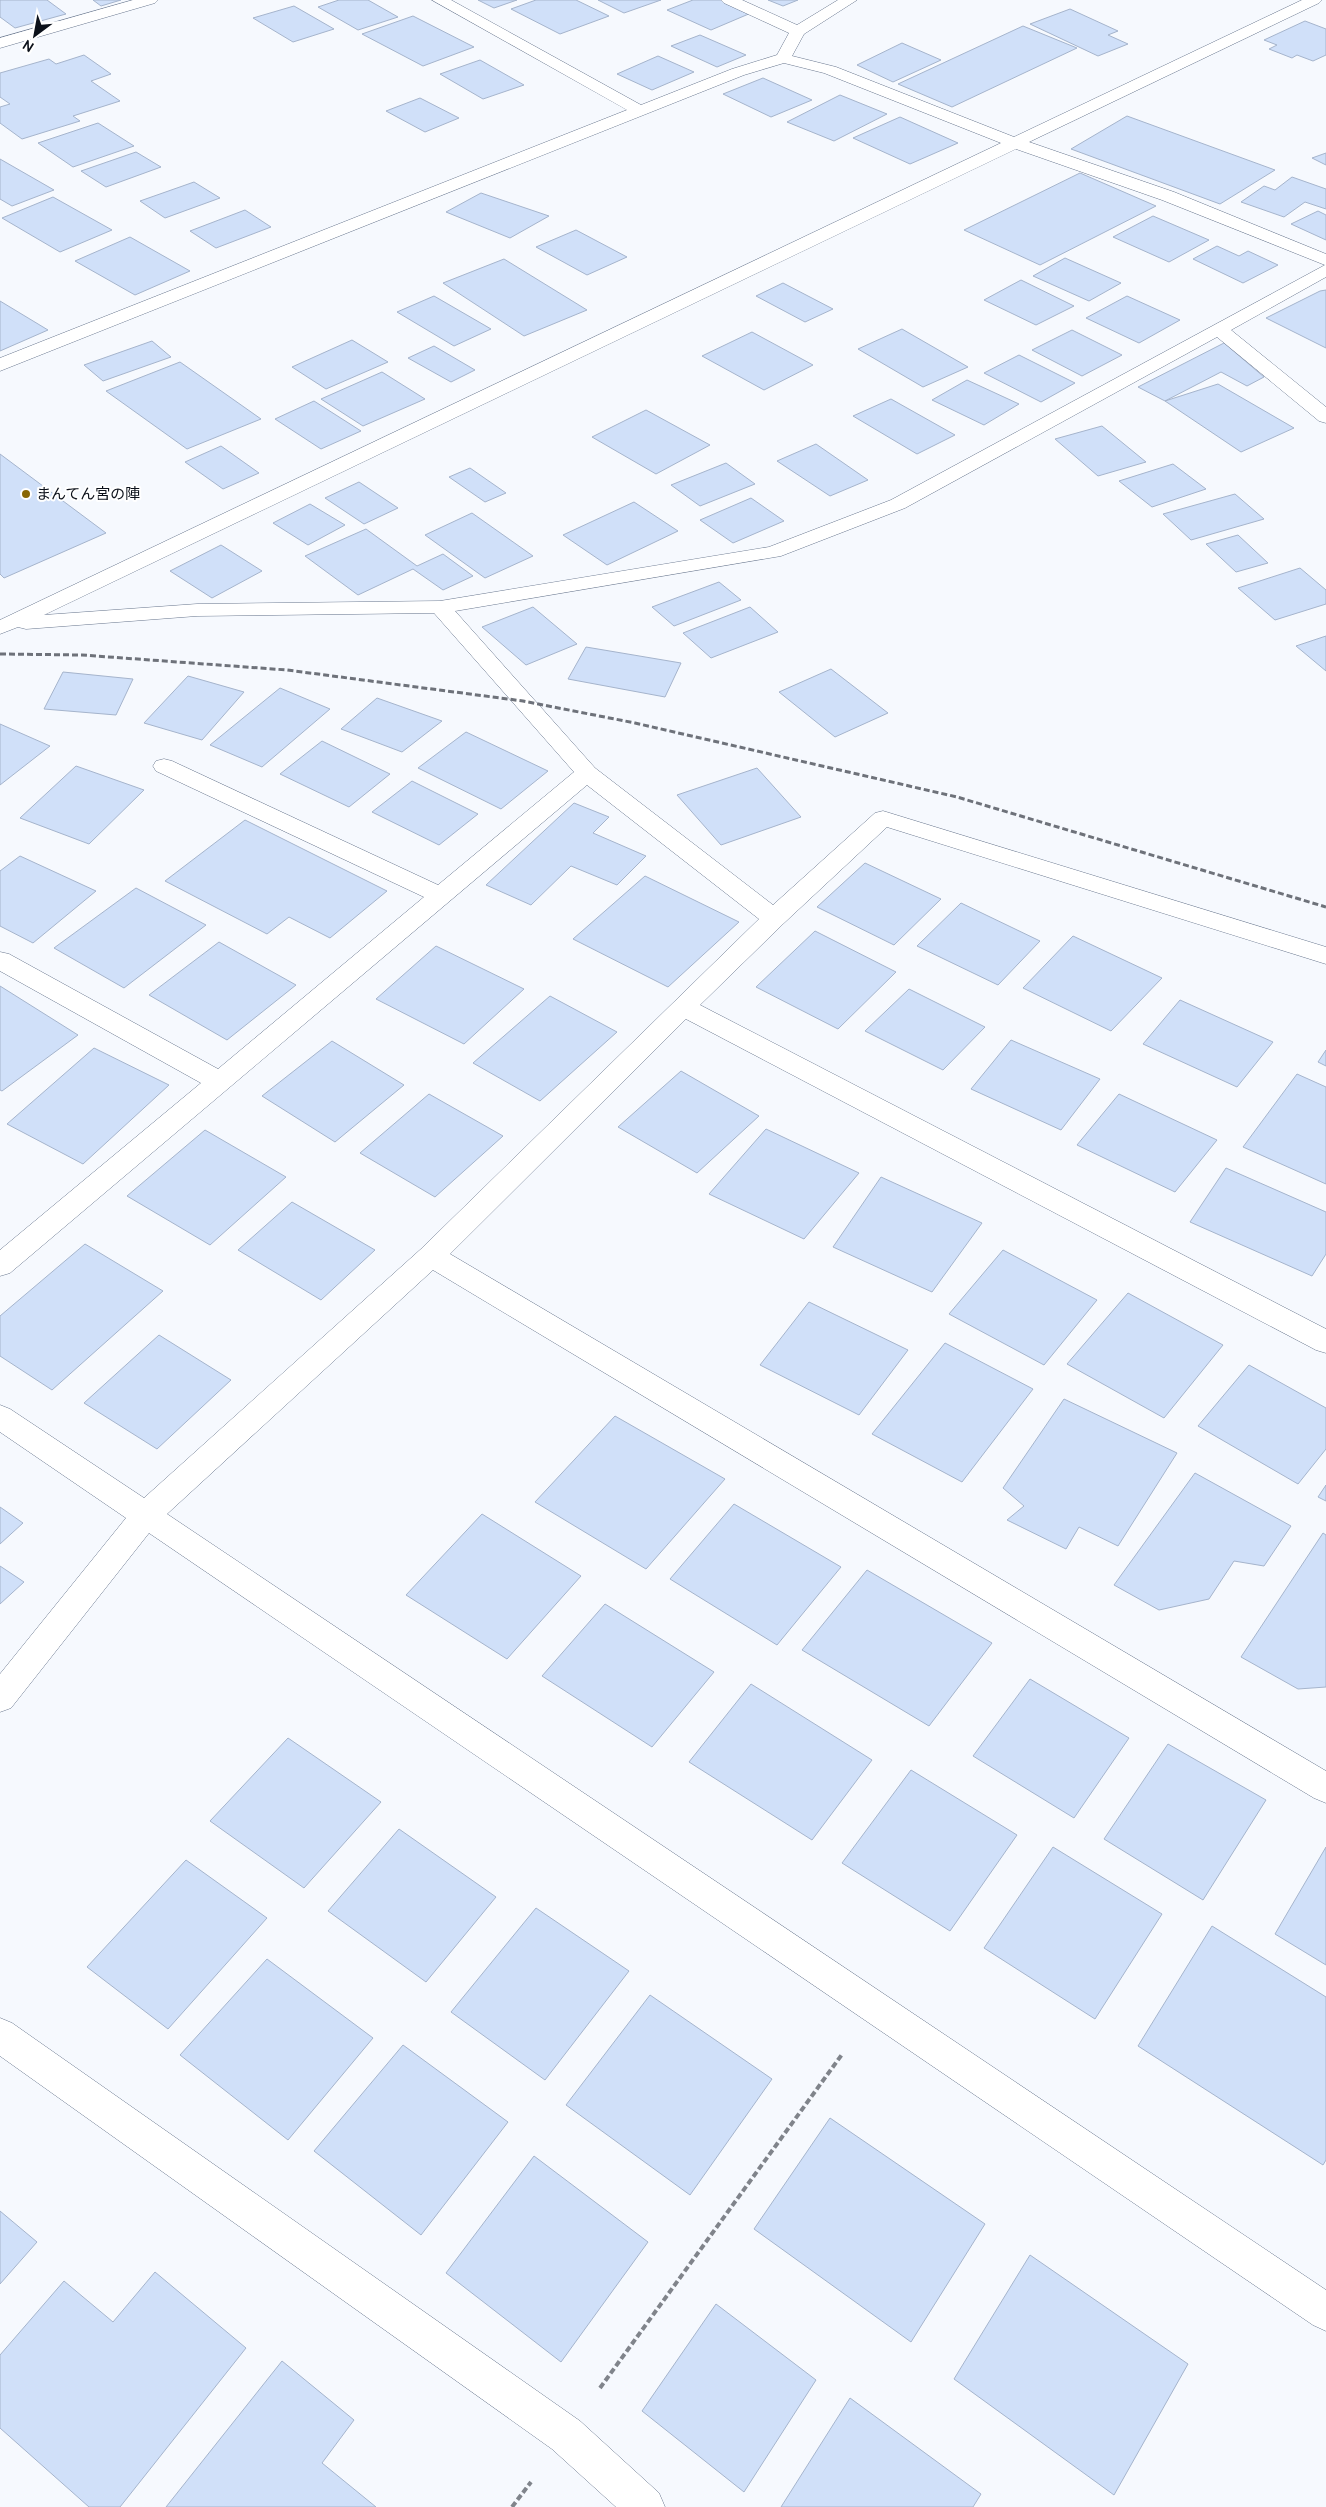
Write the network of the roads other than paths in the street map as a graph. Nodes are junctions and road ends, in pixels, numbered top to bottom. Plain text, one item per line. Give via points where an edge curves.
1 (150, 0) edge
2 (440, 0) edge
3 (729, 0) edge
4 (849, 0) edge
5 (1314, 0) edge
6 (798, 31) junction
7 (0, 43) edge
8 (783, 58) junction
9 (640, 111) junction
10 (1015, 143) junction
11 (1326, 260) edge
12 (1326, 270) edge
13 (1220, 330) junction
14 (0, 365) edge
15 (1326, 417) edge
16 (440, 607) junction
17 (3, 623) edge
18 (164, 766) dead end
19 (587, 773) junction
20 (441, 896) junction
21 (774, 918) junction
22 (1326, 956) edge
23 (0, 960) edge
24 (683, 1007) junction
25 (220, 1082) junction
26 (431, 1256) junction
27 (0, 1266) edge
28 (1326, 1342) edge
29 (0, 1417) edge
30 (145, 1516) junction
31 (0, 1698) edge
32 (1326, 1788) edge
33 (0, 2035) edge
34 (1326, 2312) edge
35 (645, 2507) edge

1 - 7 street
2 - 9 street
3 - 6 street
4 - 6 street
5 - 10 street
6 - 8 street
8 - 9 street via 738,72
8 - 10 street via 830,70
9 - 14 street
10 - 11 street via 1168,196
10 - 17 street
12 - 13 street
13 - 15 street
13 - 16 street via 898,504 774,552
16 - 17 street via 197,610
16 - 19 street
18 - 20 street
19 - 20 street
19 - 21 street
20 - 25 street
21 - 22 street via 883,818
21 - 24 street
23 - 25 street
24 - 26 street
24 - 28 street
25 - 27 street
26 - 30 street
26 - 32 street
29 - 30 street
30 - 31 street
30 - 34 street
33 - 35 street via 566,2435

